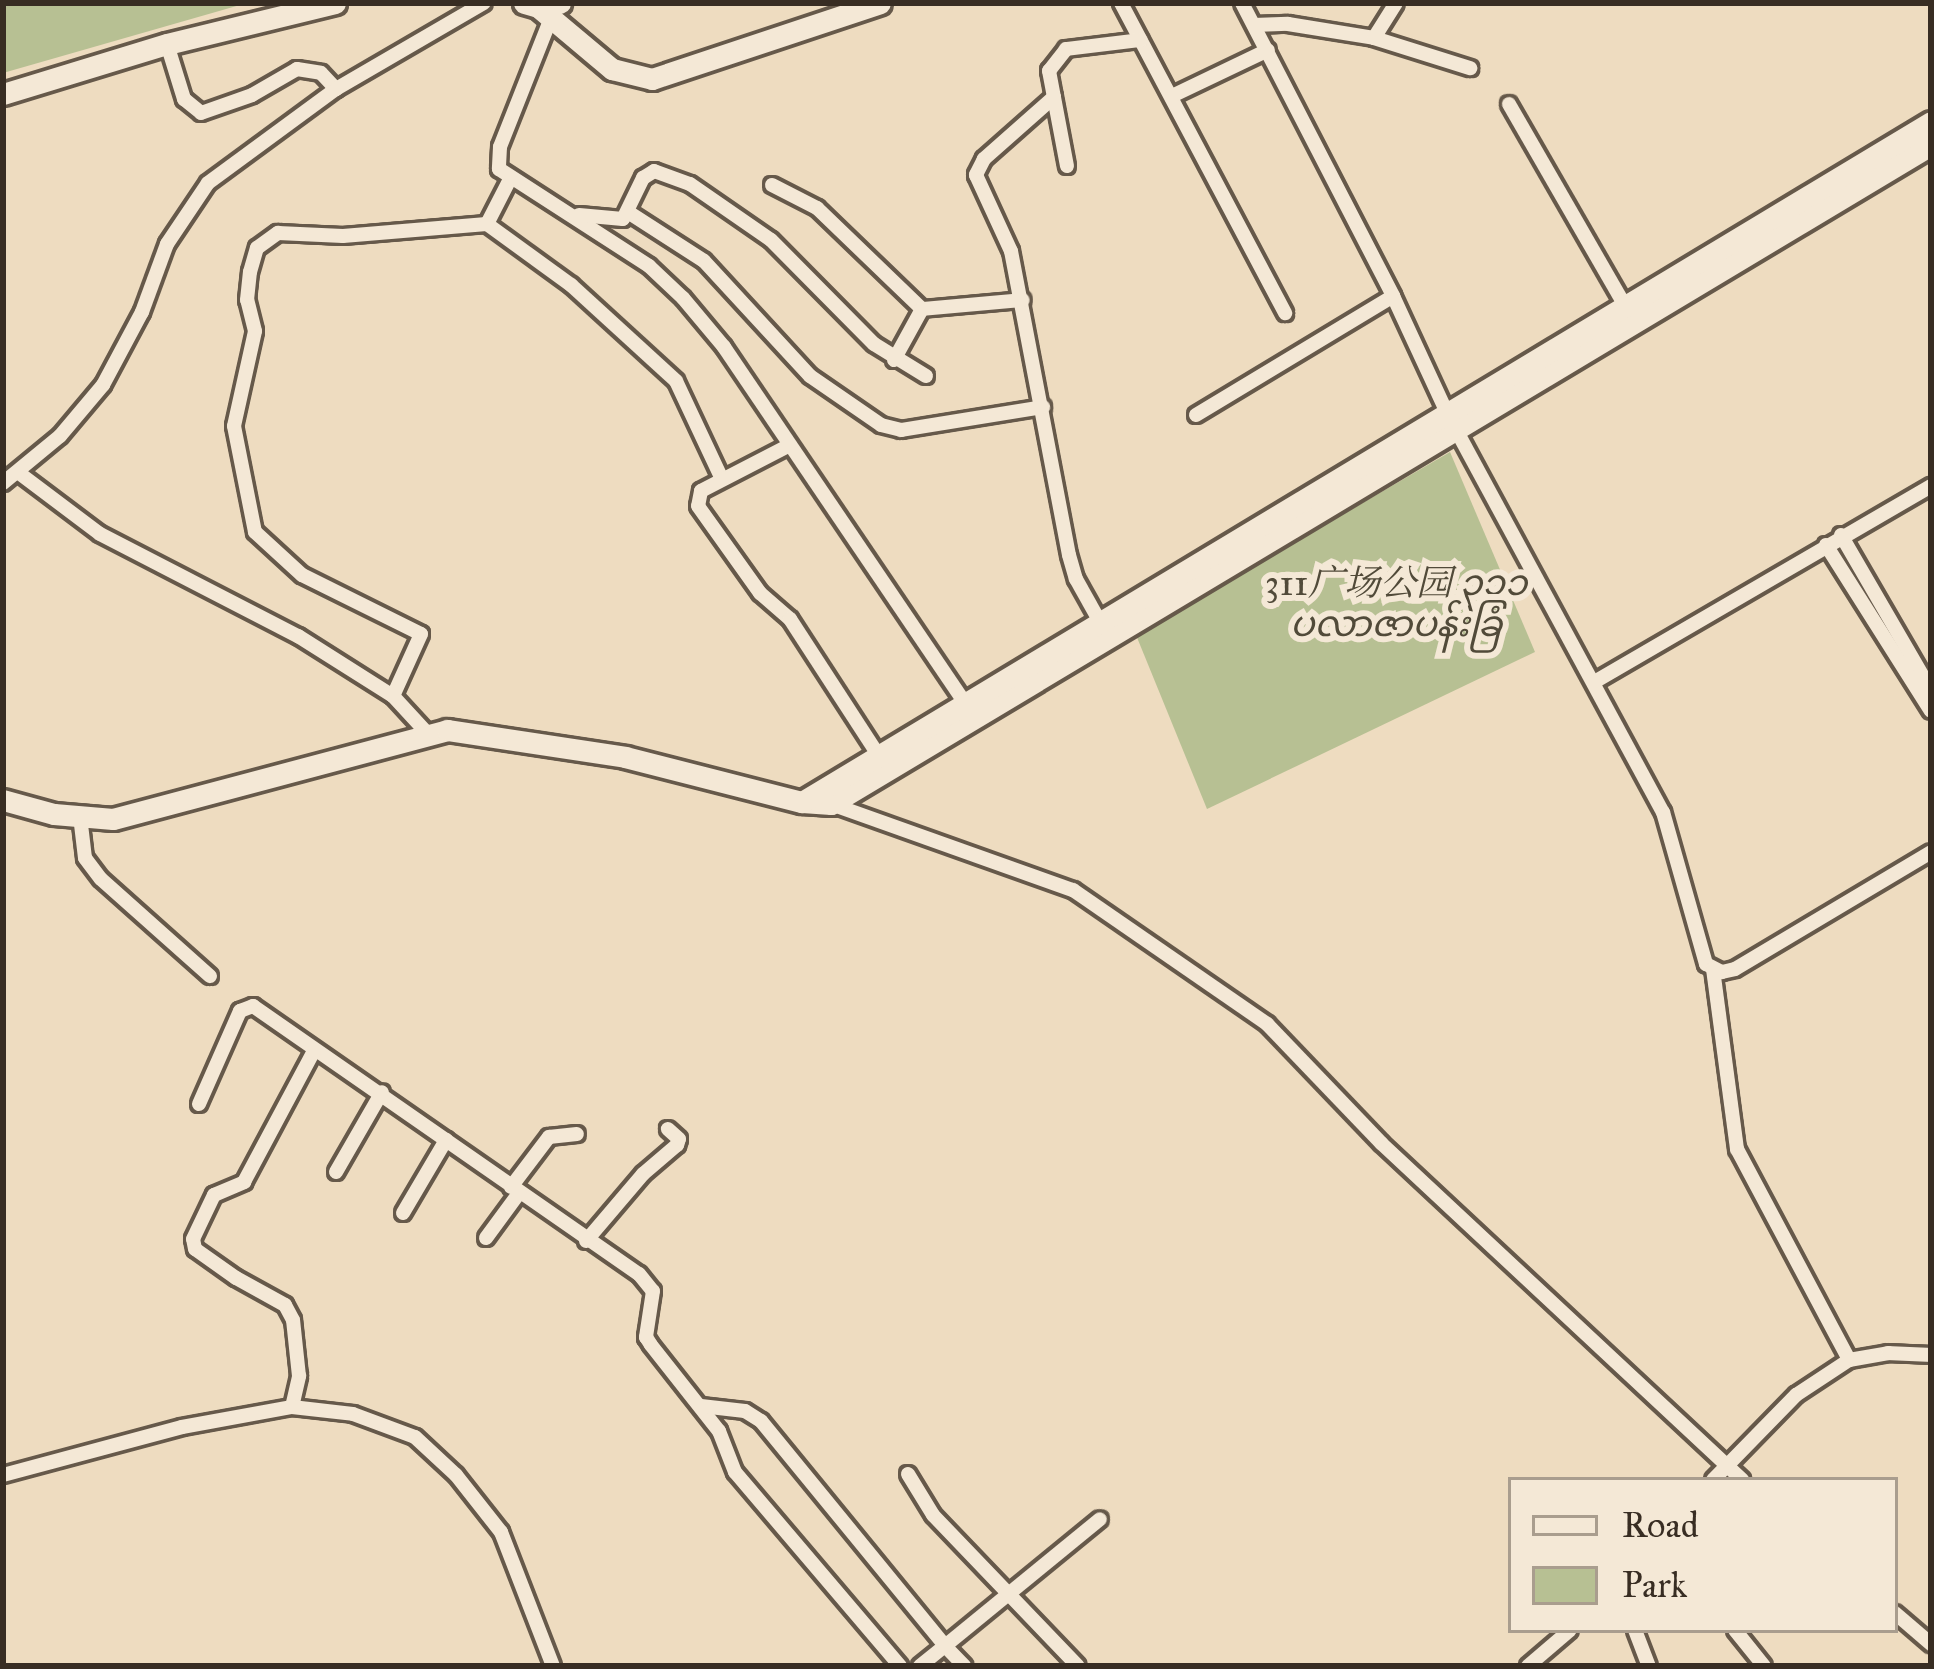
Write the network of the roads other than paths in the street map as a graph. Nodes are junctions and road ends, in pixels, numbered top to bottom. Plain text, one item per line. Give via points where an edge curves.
1 (335, 3) edge
2 (484, 3) edge
3 (880, 3) edge
4 (1121, 3) edge
5 (1242, 3) edge
6 (1396, 3) edge
7 (543, 8) edge
8 (1254, 25) junction
9 (1374, 38) junction
10 (1139, 40) junction
11 (166, 44) junction
12 (1268, 50) junction
13 (1470, 68) dead end
14 (336, 89) junction
15 (3, 94) edge
16 (1174, 95) junction
17 (1054, 98) junction
18 (1509, 104) dead end
19 (1929, 133) edge
20 (1067, 166) dead end
21 (510, 179) junction
22 (772, 184) dead end
23 (628, 212) junction
24 (574, 215) junction
25 (487, 224) junction
26 (1394, 296) junction
27 (1023, 300) junction
28 (922, 309) junction
29 (1285, 313) dead end
30 (1630, 316) junction
31 (894, 360) junction
32 (926, 376) dead end
33 (1043, 406) junction
34 (1196, 415) dead end
35 (1452, 422) junction
36 (788, 446) junction
37 (20, 473) junction
38 (722, 479) junction
39 (3, 483) edge
40 (1931, 486) edge
41 (1840, 535) junction
42 (1826, 544) junction
43 (1104, 630) junction
44 (1596, 681) junction
45 (1931, 690) edge
46 (393, 696) junction
47 (964, 701) junction
48 (1931, 711) edge
49 (429, 735) junction
50 (879, 755) junction
51 (3, 800) edge
52 (802, 802) junction
53 (831, 804) junction
54 (80, 816) junction
55 (1931, 852) edge
56 (1713, 969) junction
57 (210, 976) dead end
58 (314, 1051) junction
59 (382, 1092) junction
60 (199, 1104) dead end
61 (668, 1129) dead end
62 (577, 1134) dead end
63 (446, 1140) junction
64 (336, 1172) dead end
65 (515, 1190) junction
66 (403, 1213) dead end
67 (486, 1238) dead end
68 (586, 1241) junction
69 (1931, 1355) edge
70 (1849, 1360) junction
71 (701, 1406) junction
72 (292, 1407) junction
73 (1725, 1465) junction
74 (908, 1474) dead end
75 (3, 1475) edge
76 (1715, 1477) edge
77 (1739, 1477) edge
78 (1100, 1519) dead end
79 (1009, 1595) junction
80 (1898, 1616) edge
81 (1566, 1633) edge
82 (1636, 1633) edge
83 (1737, 1633) edge
84 (1931, 1644) edge
85 (945, 1646) junction
86 (554, 1666) edge
87 (900, 1666) edge
88 (920, 1666) edge
89 (964, 1666) edge
90 (1078, 1666) edge
91 (1528, 1666) edge
92 (1649, 1666) edge
93 (1764, 1666) edge

1 - 11 main road
2 - 14 street
3 - 7 main road via 652,79 612,70
4 - 10 street
5 - 8 street
6 - 9 street
7 - 21 street via 500,147 500,169
8 - 9 street
8 - 12 street
9 - 13 street
10 - 16 street
10 - 17 street via 1061,52 1048,74
11 - 14 street via 184,99 201,113 297,69 321,73
11 - 15 main road
12 - 16 street
12 - 26 street
14 - 37 street via 208,183 167,244 103,385
16 - 29 street
17 - 20 street
17 - 27 street via 976,168
18 - 30 street
19 - 30 main road
21 - 24 street
21 - 25 street
22 - 28 street via 817,208
23 - 24 street via 616,220
23 - 31 street via 653,171 690,184 771,240
23 - 33 street via 704,262 810,376 881,425 901,430
24 - 36 street via 683,298
25 - 38 street via 571,285 676,381
25 - 46 street via 278,233 257,248 250,272 255,331 234,426 255,532 302,575 422,634
26 - 34 street
26 - 35 street
27 - 28 street
27 - 33 street
28 - 31 street
30 - 35 main road
31 - 32 street
33 - 43 street via 1076,579
35 - 43 main road
35 - 44 street
36 - 38 street
36 - 47 street
37 - 39 street
37 - 46 street via 100,534 298,636
38 - 50 street via 701,491 698,506 760,593 790,620
40 - 41 street
41 - 42 street
41 - 45 street
42 - 44 street
42 - 48 street
43 - 47 main road
43 - 53 main road
44 - 56 street via 1663,812 1702,959
46 - 49 street
47 - 50 main road
49 - 52 main road via 447,730 625,757
49 - 54 main road via 112,819
50 - 52 main road
51 - 54 main road
52 - 53 main road
53 - 73 street via 1072,890 1267,1024 1381,1143
54 - 57 street via 85,857 101,879
55 - 56 street via 1735,969
56 - 70 street via 1737,1149
58 - 59 street
58 - 60 street via 247,1005
58 - 72 street via 244,1182 214,1195 193,1239 195,1249 285,1305 298,1376
59 - 63 street
59 - 64 street
61 - 68 street via 677,1145
62 - 65 street via 549,1136
63 - 65 street
63 - 66 street
65 - 67 street
65 - 68 street
68 - 71 street via 649,1282 646,1337
69 - 70 street
70 - 73 street via 1796,1395
71 - 85 street via 746,1411 761,1421
71 - 87 street via 735,1472
72 - 75 street
72 - 86 street via 353,1414 415,1437 456,1475 516,1558
73 - 76 street
73 - 77 street
74 - 79 street via 934,1515
78 - 79 street
79 - 85 street
79 - 90 street
80 - 84 street
81 - 91 street
82 - 92 street
83 - 93 street
85 - 88 street
85 - 89 street

